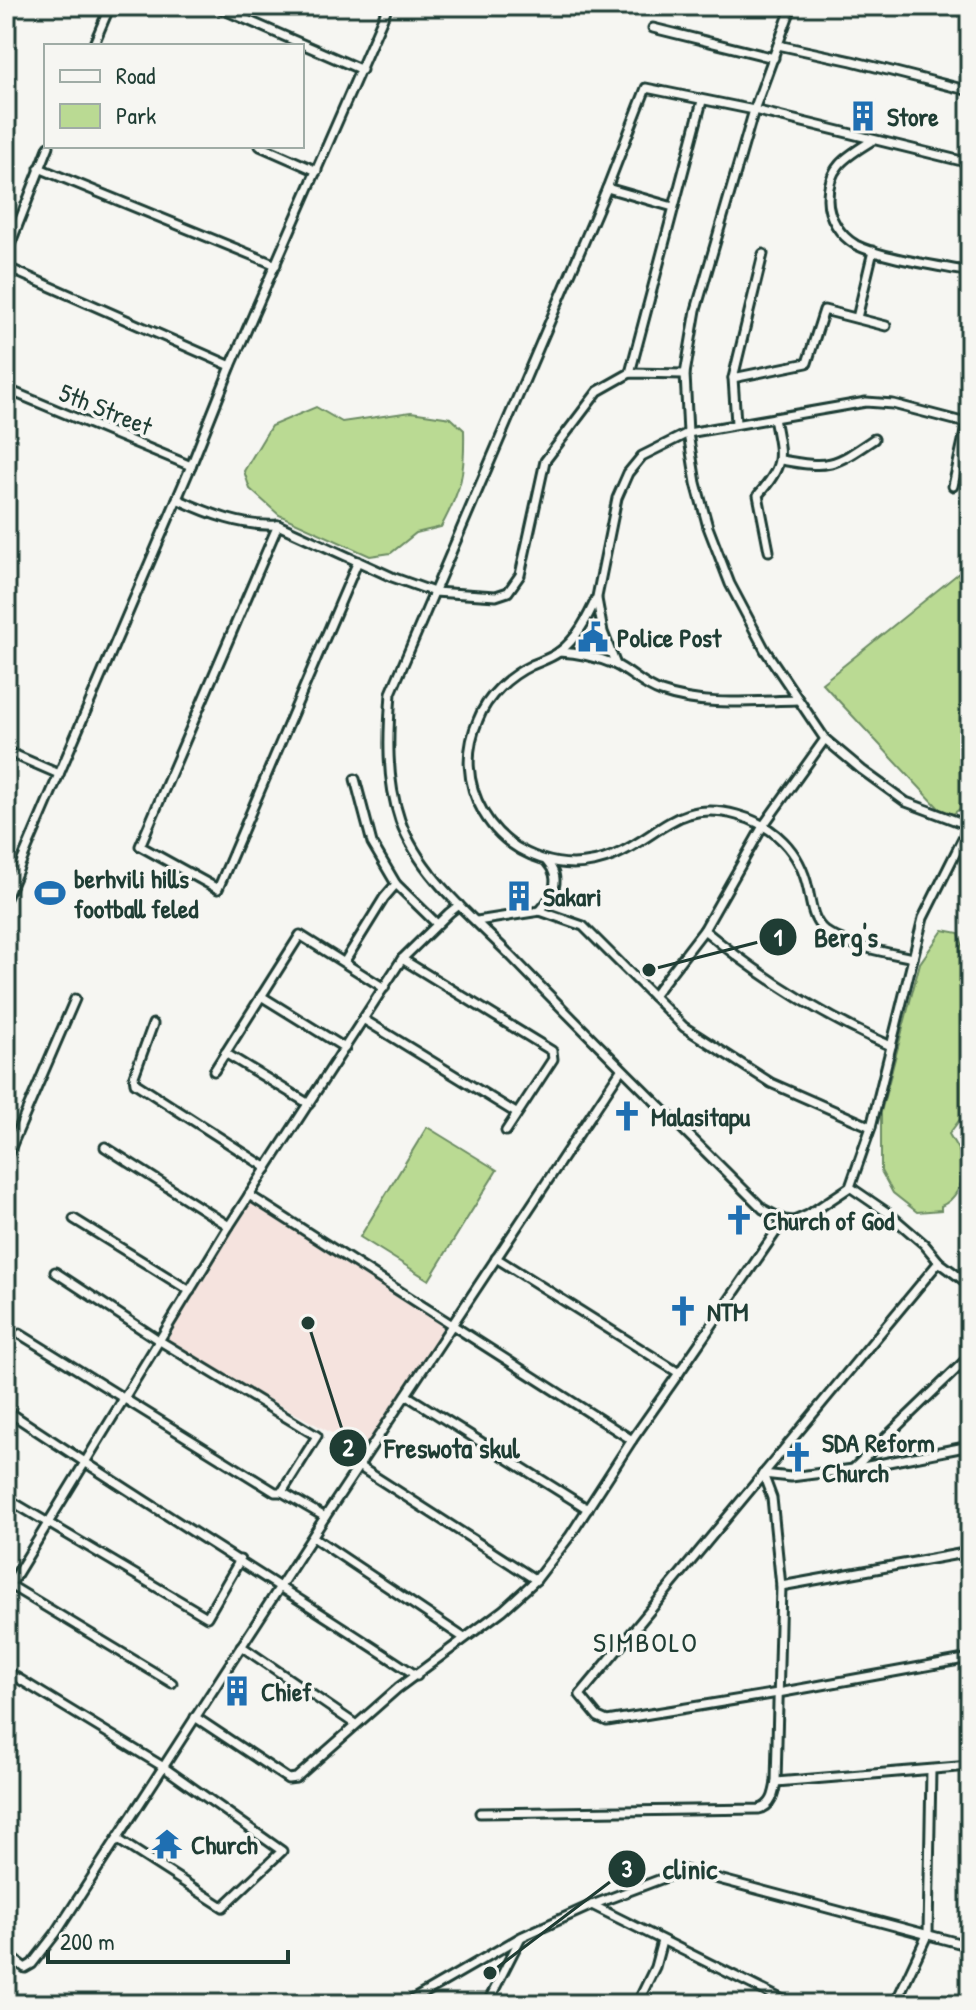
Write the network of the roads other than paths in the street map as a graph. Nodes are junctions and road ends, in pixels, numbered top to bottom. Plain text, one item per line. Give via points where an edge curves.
1 (110, 6) edge
2 (215, 6) edge
3 (388, 6) edge
4 (792, 6) edge
5 (653, 28) dead end
6 (94, 44) edge
7 (302, 44) edge
8 (304, 45) edge
9 (778, 45) junction
10 (774, 58) junction
11 (362, 70) junction
12 (970, 91) edge
13 (702, 101) junction
14 (754, 110) junction
15 (874, 140) junction
16 (48, 148) edge
17 (265, 148) edge
18 (970, 163) edge
19 (39, 168) junction
20 (317, 171) junction
21 (607, 188) junction
22 (673, 207) junction
23 (873, 251) junction
24 (763, 254) dead end
25 (6, 255) edge
26 (276, 265) junction
27 (6, 267) edge
28 (970, 272) edge
29 (857, 318) junction
30 (886, 326) dead end
31 (231, 366) junction
32 (630, 373) junction
33 (685, 374) junction
34 (733, 378) junction
35 (6, 389) edge
36 (774, 418) junction
37 (736, 423) junction
38 (969, 423) edge
39 (688, 433) junction
40 (874, 439) dead end
41 (781, 460) junction
42 (191, 466) junction
43 (953, 486) dead end
44 (177, 499) junction
45 (278, 525) junction
46 (769, 551) dead end
47 (358, 561) junction
48 (434, 592) junction
49 (597, 597) junction
50 (559, 652) junction
51 (616, 665) junction
52 (797, 700) junction
53 (825, 739) junction
54 (6, 751) edge
55 (59, 774) junction
56 (355, 779) dead end
57 (763, 826) junction
58 (969, 826) edge
59 (547, 862) junction
60 (10, 876) edge
61 (396, 884) junction
62 (6, 898) edge
63 (459, 905) junction
64 (540, 911) junction
65 (477, 921) junction
66 (437, 924) junction
67 (704, 930) junction
68 (913, 958) junction
69 (402, 959) junction
70 (345, 961) junction
71 (384, 988) junction
72 (261, 996) junction
73 (653, 996) junction
74 (75, 999) dead end
75 (363, 1019) junction
76 (153, 1024) dead end
77 (891, 1046) junction
78 (345, 1048) junction
79 (225, 1053) junction
80 (621, 1070) junction
81 (214, 1071) dead end
82 (309, 1104) junction
83 (516, 1113) junction
84 (871, 1127) junction
85 (506, 1131) dead end
86 (105, 1147) dead end
87 (6, 1159) edge
88 (267, 1168) junction
89 (850, 1187) junction
90 (249, 1195) junction
91 (74, 1219) dead end
92 (784, 1220) junction
93 (229, 1226) junction
94 (496, 1258) junction
95 (939, 1262) junction
96 (55, 1272) dead end
97 (970, 1285) edge
98 (190, 1291) junction
99 (451, 1326) junction
100 (20, 1334) dead end
101 (160, 1341) junction
102 (970, 1356) edge
103 (679, 1373) junction
104 (406, 1395) junction
105 (124, 1399) junction
106 (6, 1410) edge
107 (632, 1440) junction
108 (970, 1446) edge
109 (85, 1463) junction
110 (360, 1467) junction
111 (853, 1469) junction
112 (763, 1474) junction
113 (282, 1492) junction
114 (6, 1498) edge
115 (588, 1509) junction
116 (325, 1517) junction
117 (49, 1524) junction
118 (313, 1537) junction
119 (970, 1552) edge
120 (240, 1560) junction
121 (536, 1580) junction
122 (281, 1586) junction
123 (781, 1586) junction
124 (7, 1587) edge
125 (464, 1638) junction
126 (241, 1646) junction
127 (970, 1658) edge
128 (6, 1671) edge
129 (417, 1676) junction
130 (172, 1683) dead end
131 (778, 1693) junction
132 (195, 1717) junction
133 (355, 1724) junction
134 (162, 1766) junction
135 (970, 1766) edge
136 (931, 1770) junction
137 (776, 1782) junction
138 (480, 1813) dead end
139 (117, 1839) junction
140 (592, 1905) junction
141 (928, 1933) junction
142 (521, 1937) junction
143 (662, 1941) junction
144 (970, 1946) edge
145 (6, 1953) edge
146 (787, 2003) edge
147 (405, 2004) edge
148 (487, 2004) edge
149 (637, 2004) edge
150 (895, 2004) edge

1 - 6 street
2 - 7 street
3 - 11 street
4 - 9 street
5 - 10 street
8 - 11 street
9 - 10 street
9 - 12 street
10 - 14 street
11 - 20 street
13 - 14 street
13 - 21 street via 646,88
13 - 22 street
14 - 15 street
14 - 33 street via 696,310
15 - 18 street
15 - 23 street via 841,160 828,190 828,207 842,234
16 - 19 street
17 - 20 street
19 - 25 street
19 - 26 street
20 - 26 street
21 - 22 street
21 - 48 street
22 - 32 street
23 - 28 street
23 - 29 street
24 - 34 street
26 - 31 street
27 - 31 street
29 - 30 street
29 - 34 street via 824,310 807,363
31 - 42 street
32 - 33 street
32 - 48 street via 598,391 545,461 516,584 496,596
33 - 39 street
34 - 37 street
35 - 42 street, 5th Street
36 - 37 street
36 - 38 street via 875,402
36 - 41 street
37 - 39 street
38 - 43 street
39 - 49 street via 642,456 628,473 610,524
39 - 52 street via 708,527 730,584
40 - 41 street via 828,465
41 - 46 street via 758,495
42 - 44 street
44 - 45 street via 215,516
44 - 55 street
45 - 47 street
45 - 47 street via 140,846 218,889
47 - 48 street
48 - 63 street via 391,693 387,749 400,820 422,862
49 - 50 street via 577,633
49 - 51 street
50 - 51 street
50 - 59 street via 519,672 495,692 476,723 468,759 477,800 495,829 518,849
51 - 52 street via 645,686 675,696
52 - 53 street
53 - 57 street
53 - 58 street via 906,802
54 - 55 street
55 - 60 street
56 - 61 street via 372,843
57 - 59 street via 725,812 681,815 602,859
57 - 67 street
57 - 68 street via 794,853 815,918 826,931
58 - 68 street via 923,918
59 - 64 street via 555,885
60 - 62 street
61 - 66 street
61 - 70 street
63 - 65 street
63 - 66 street
64 - 65 street
64 - 73 street via 583,926
65 - 80 street
66 - 69 street
67 - 73 street
67 - 77 street via 800,1001
68 - 77 street
69 - 71 street
69 - 83 street via 552,1051 553,1059
70 - 71 street
70 - 72 street via 300,935
71 - 75 street
72 - 78 street
72 - 79 street
73 - 84 street via 684,1027 771,1083
74 - 87 street
75 - 78 street
75 - 83 street
76 - 88 street via 135,1083
77 - 84 street
78 - 82 street
79 - 81 street
79 - 82 street
80 - 92 street via 763,1209
80 - 94 street
82 - 88 street
83 - 85 street
84 - 89 street
86 - 93 street
88 - 90 street
89 - 92 street via 808,1215
89 - 95 street via 888,1213
90 - 93 street
90 - 99 street
91 - 98 street
92 - 103 street
93 - 98 street
94 - 99 street
94 - 103 street
95 - 97 street
95 - 112 street
96 - 101 street
98 - 101 street
99 - 104 street
99 - 107 street
100 - 105 street
101 - 105 street
101 - 113 street via 317,1436
102 - 111 street
103 - 107 street
104 - 110 street
104 - 115 street
105 - 109 street
105 - 113 street
106 - 109 street
107 - 115 street
108 - 111 street
109 - 117 street
109 - 120 street
110 - 116 street
110 - 121 street
111 - 112 street via 791,1477
112 - 123 street via 772,1498
112 - 131 street via 580,1695 607,1721
113 - 116 street
114 - 117 street
115 - 121 street
116 - 118 street
117 - 120 street via 207,1617
117 - 124 street
118 - 122 street
118 - 125 street
119 - 123 street
120 - 122 street
121 - 125 street
122 - 126 street
122 - 129 street
123 - 131 street
124 - 130 street
125 - 129 street
126 - 132 street
126 - 133 street
127 - 131 street
128 - 134 street
129 - 133 street
131 - 137 street
132 - 133 street via 293,1780
132 - 134 street
134 - 139 street
134 - 139 street via 282,1851 223,1907
135 - 136 street
136 - 137 street
136 - 141 street
137 - 138 street via 762,1809
139 - 145 street via 32,1964 20,1966
140 - 141 street via 685,1870
140 - 142 street
140 - 143 street
141 - 144 street
141 - 150 street
142 - 147 street
142 - 148 street
143 - 146 street
143 - 149 street

